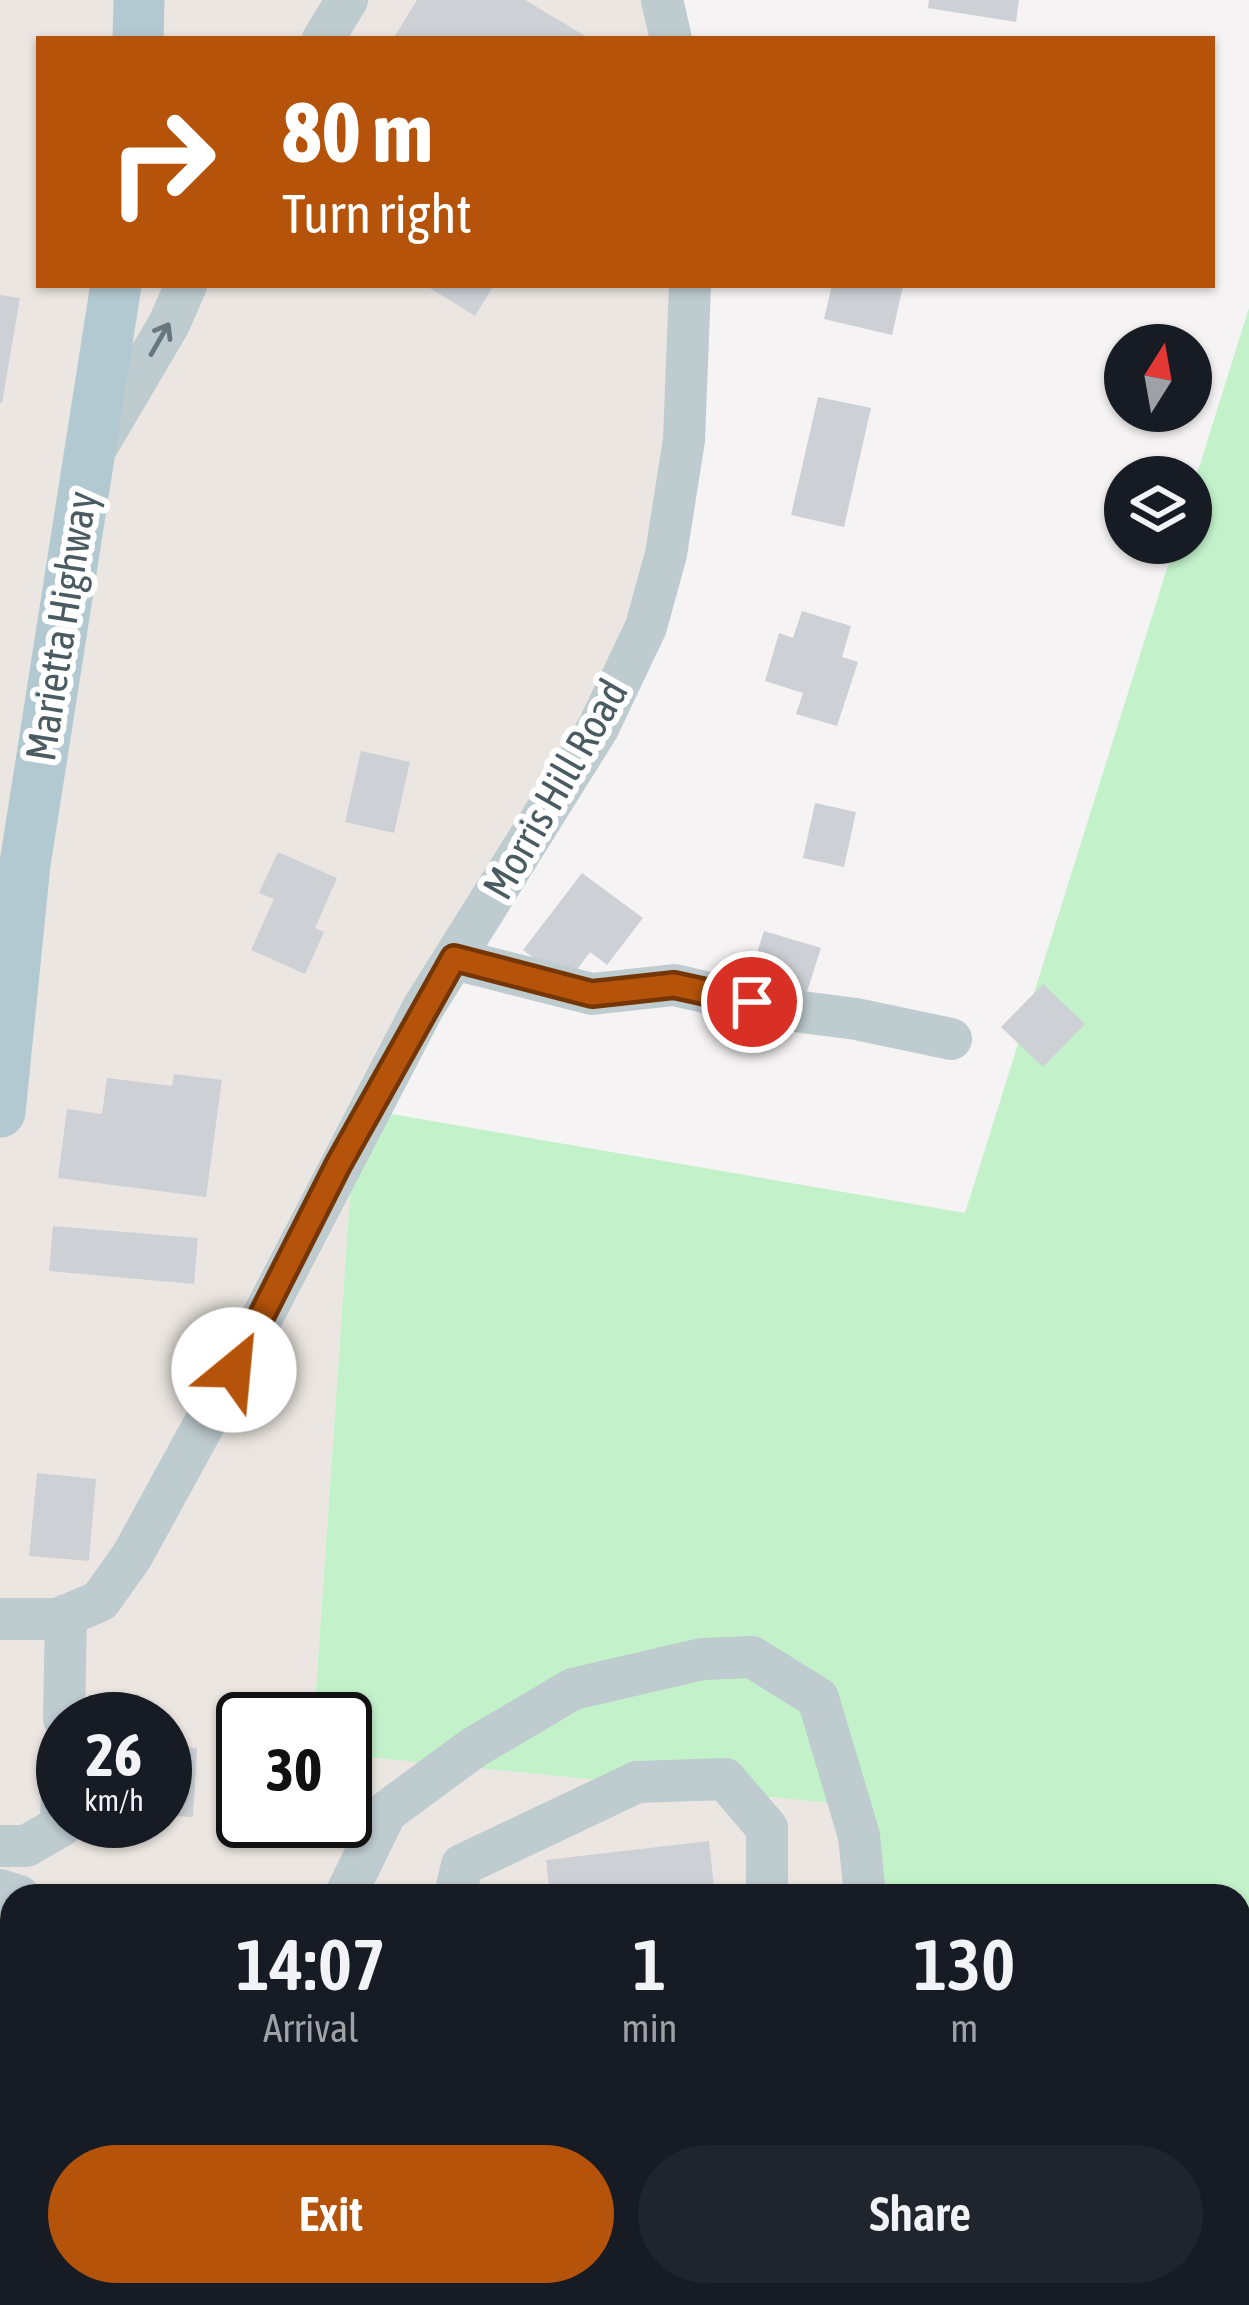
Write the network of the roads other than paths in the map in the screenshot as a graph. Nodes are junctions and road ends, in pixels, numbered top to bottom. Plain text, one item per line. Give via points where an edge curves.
1 (139, 0) edge
2 (347, 0) edge
3 (662, 0) edge
4 (138, 36) edge
5 (325, 36) edge
6 (670, 36) edge
7 (115, 288) edge
8 (185, 288) edge
9 (690, 288) edge
10 (86, 464) junction
11 (454, 958) junction
12 (951, 1039) dead end
13 (0, 1112) edge
14 (66, 1615) junction
15 (0, 1619) edge
16 (65, 1692) edge
17 (36, 1840) edge
18 (0, 1846) edge
19 (351, 1884) edge
20 (458, 1884) edge
21 (767, 1884) edge
22 (864, 1884) edge

1 - 4 main road
2 - 5 street
3 - 6 street
7 - 10 main road, Marietta Highway
10 -> 8 street
9 - 11 street, Morris Hill Road via 685,440 646,627 598,728
10 - 13 main road, Marietta Highway via 25,863
11 - 12 street via 592,994 674,985
11 - 14 street, Morris Hill Road via 132,1556 100,1601
14 - 15 street
14 - 16 street
17 - 18 street
19 - 22 street via 386,1812 573,1689 702,1659 752,1657 818,1698 859,1835
20 - 21 street via 462,1865 637,1782 725,1779 766,1828

